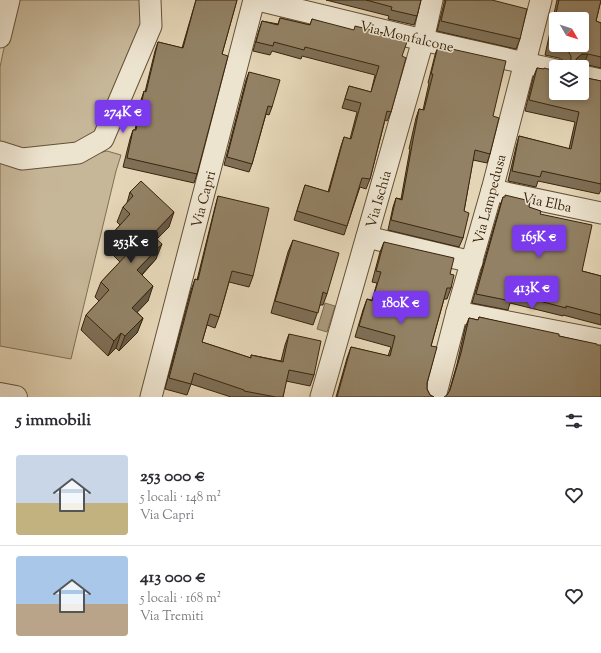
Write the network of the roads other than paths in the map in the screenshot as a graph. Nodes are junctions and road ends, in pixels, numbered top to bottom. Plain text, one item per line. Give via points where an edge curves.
1 (9, 0) edge
2 (150, 0) edge
3 (254, 0) edge
4 (258, 0) edge
5 (432, 0) edge
6 (541, 0) edge
7 (0, 37) edge
8 (423, 40) junction
9 (525, 63) junction
10 (549, 68) edge
11 (589, 77) edge
12 (601, 80) edge
13 (0, 152) edge
14 (492, 190) junction
15 (601, 213) edge
16 (367, 237) junction
17 (472, 262) junction
18 (457, 312) junction
19 (601, 340) edge
20 (0, 394) edge
21 (16, 397) edge
22 (151, 397) edge
23 (321, 397) edge
24 (434, 397) edge

1 - 7 street
2 - 13 street via 151,26 103,139 78,153 22,159
3 - 22 street, Via Capri
4 - 8 street, Via Monfalcone
5 - 8 street, Via Ischia
6 - 9 street, Via Lampedusa
8 - 9 street, Via Monfalcone
8 - 16 street, Via Ischia
9 - 10 street, Via Monfalcone
9 - 14 street, Via Lampedusa
11 - 12 street
14 - 15 street, Via Elba
14 - 17 street, Via Lampedusa
16 - 17 street
16 - 23 street, Via Ischia
17 - 18 street, Via Lampedusa
18 - 19 street
18 - 24 street, Via Lampedusa
20 - 21 street

